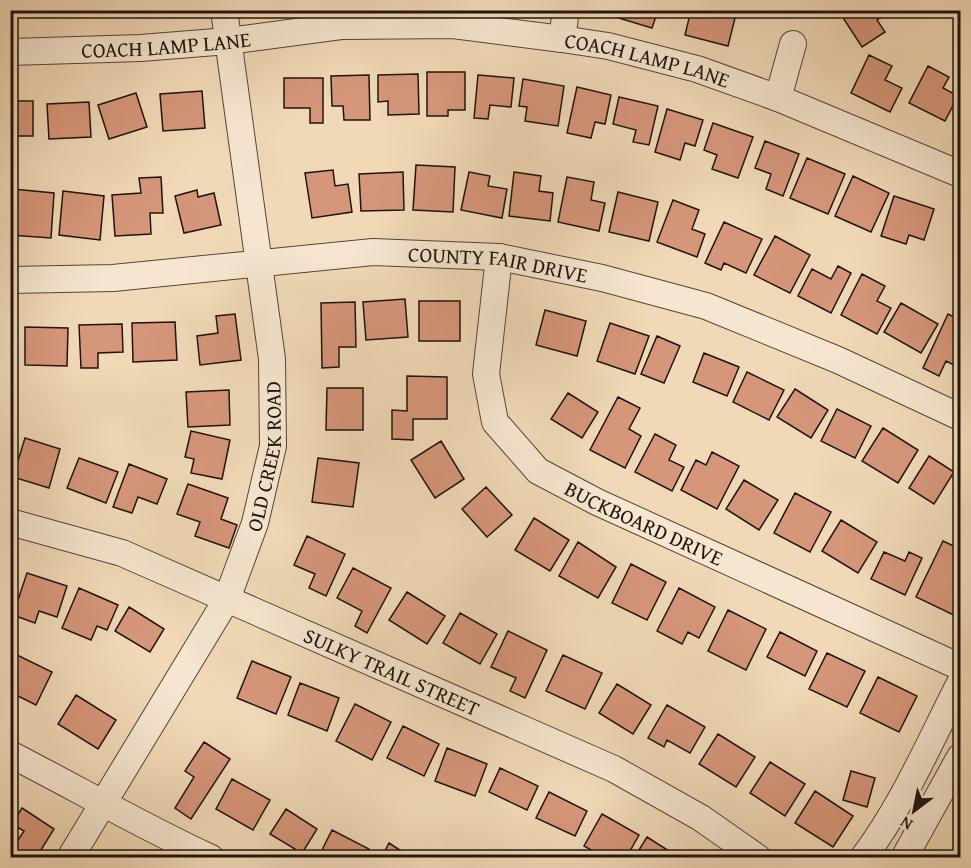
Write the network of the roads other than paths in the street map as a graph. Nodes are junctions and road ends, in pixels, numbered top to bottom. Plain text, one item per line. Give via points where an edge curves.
1 (224, 10) edge
2 (566, 10) edge
3 (562, 39) junction
4 (228, 41) junction
5 (793, 44) dead end
6 (10, 52) edge
7 (778, 98) junction
8 (960, 174) edge
9 (499, 257) junction
10 (258, 265) junction
11 (10, 280) edge
12 (960, 417) edge
13 (10, 522) edge
14 (227, 599) junction
15 (960, 667) edge
16 (960, 682) edge
17 (10, 754) edge
18 (960, 757) edge
19 (103, 802) junction
20 (70, 858) edge
21 (211, 858) edge
22 (758, 858) edge
23 (863, 858) edge
24 (904, 858) edge

1 - 4 street, OLD CREEK ROAD
2 - 3 street
3 - 4 street, COACH LAMP LANE via 441,26 341,26
3 - 7 street, COACH LAMP LANE via 608,46 697,69
4 - 6 street, COACH LAMP LANE
4 - 10 street, OLD CREEK ROAD
5 - 7 street
7 - 8 street, COACH LAMP LANE
9 - 10 street, COUNTY FAIR DRIVE via 372,252
9 - 12 street, COUNTY FAIR DRIVE via 602,278 706,306 838,360
9 - 15 street, BUCKBOARD DRIVE via 486,375 495,422 538,471 597,502
10 - 11 street, COUNTY FAIR DRIVE via 113,278
10 - 14 street, OLD CREEK ROAD via 272,359 273,446 255,523
13 - 14 street, SULKY TRAIL STREET via 122,553
14 - 19 street, OLD CREEK ROAD
14 - 22 street, SULKY TRAIL STREET via 614,770 701,818
16 - 23 street via 909,782
17 - 19 street
18 - 24 street
19 - 20 street, OLD CREEK ROAD
19 - 21 street via 129,820

